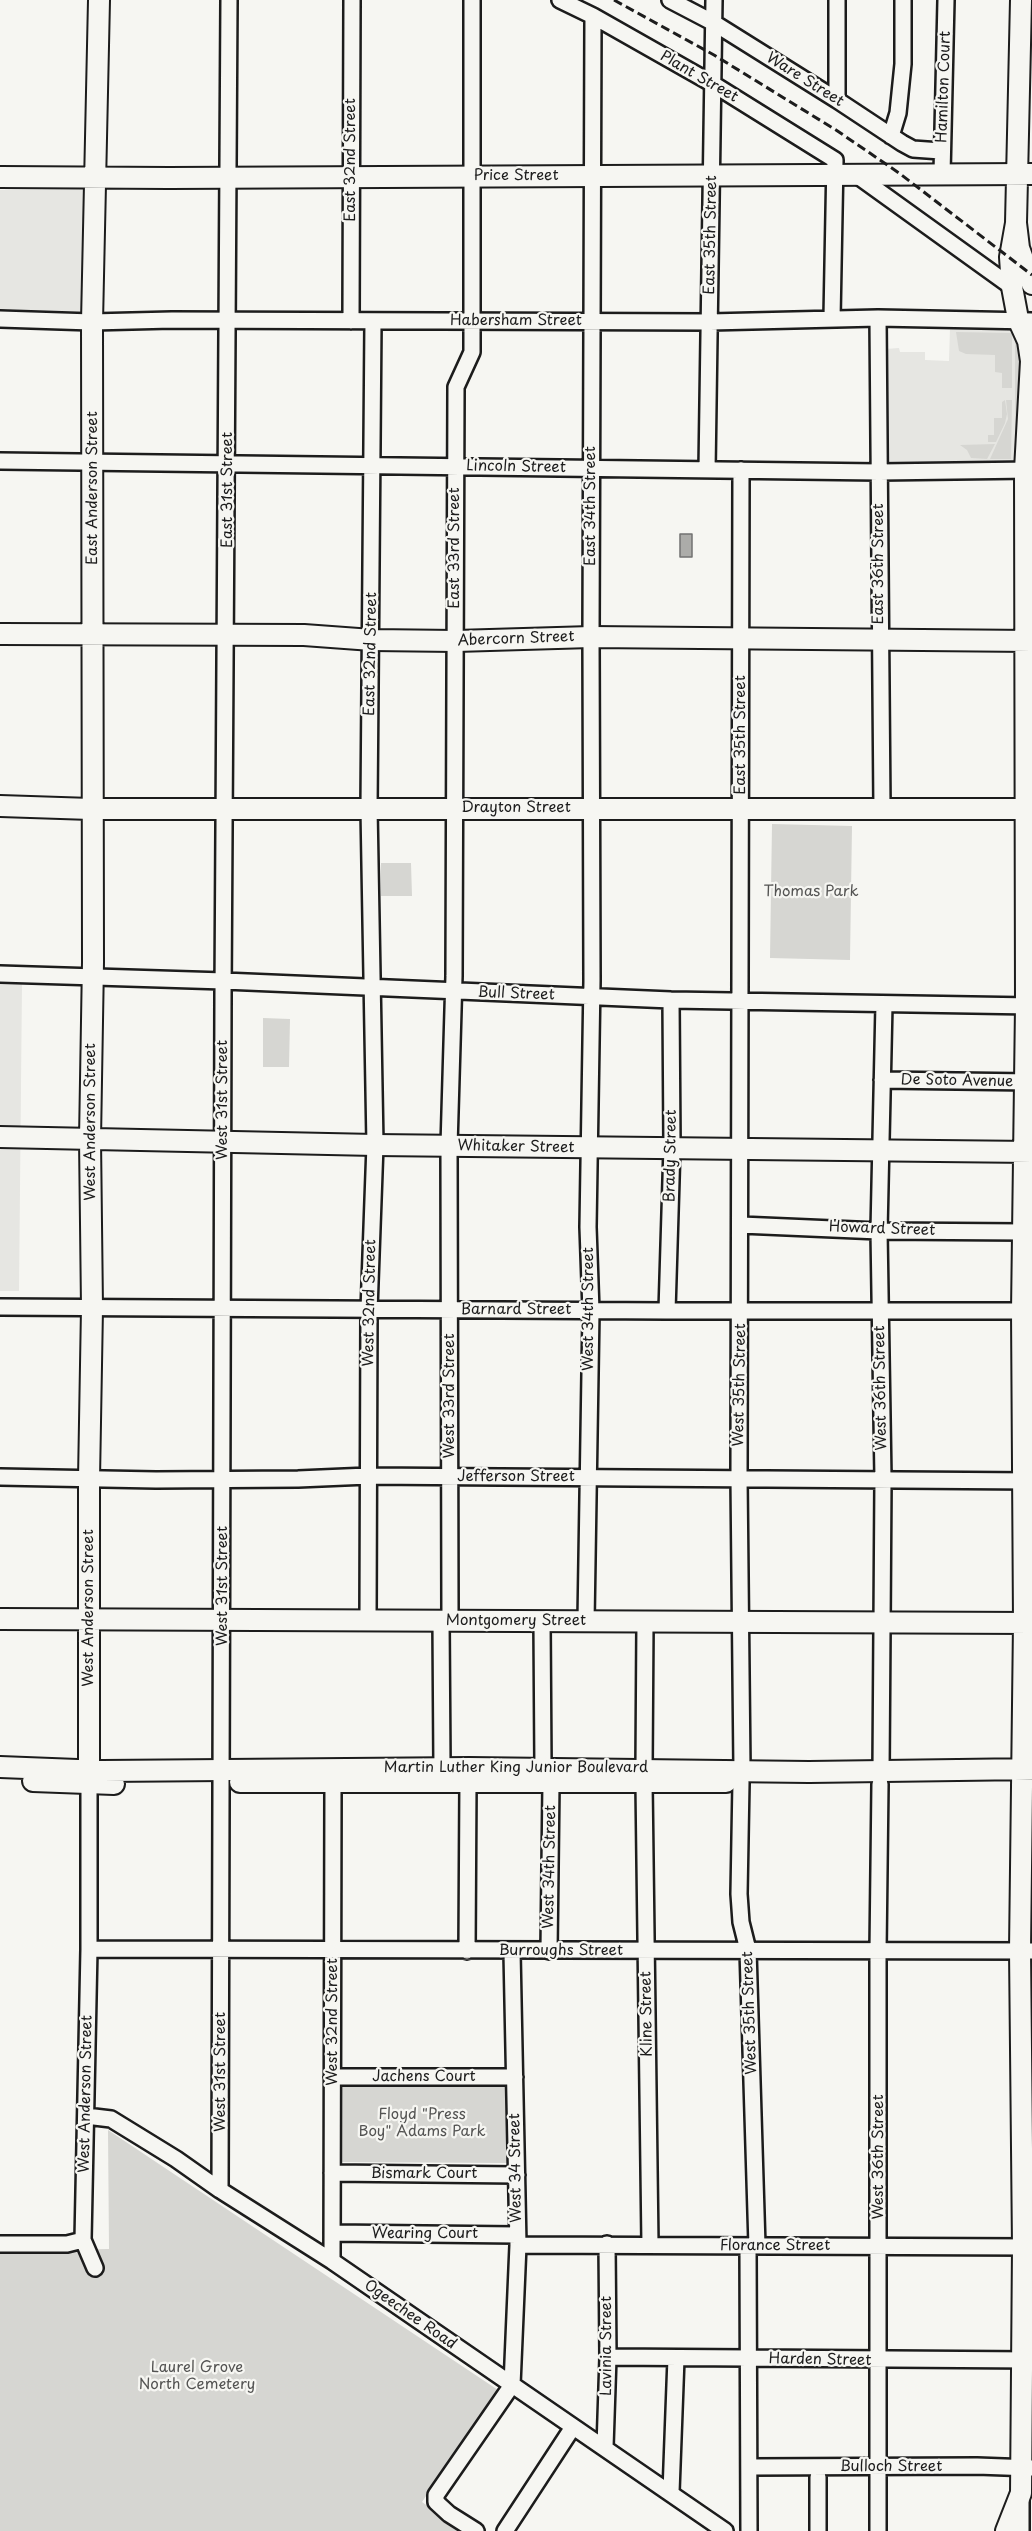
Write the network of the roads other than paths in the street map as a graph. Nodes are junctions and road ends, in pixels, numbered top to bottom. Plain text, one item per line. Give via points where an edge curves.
1 (99, 0) edge
2 (229, 0) edge
3 (352, 0) edge
4 (472, 0) edge
5 (560, 0) edge
6 (670, 0) edge
7 (714, 0) edge
8 (837, 0) edge
9 (903, 0) edge
10 (946, 0) edge
11 (1021, 0) edge
12 (593, 16) junction
13 (714, 23) junction
14 (713, 84) junction
15 (837, 100) junction
16 (891, 136) junction
17 (941, 151) junction
18 (835, 167) junction
19 (711, 174) junction
20 (855, 174) junction
21 (942, 174) junction
22 (1024, 174) edge
23 (592, 175) junction
24 (95, 176) junction
25 (351, 176) junction
26 (471, 176) junction
27 (0, 177) edge
28 (228, 178) junction
29 (1016, 223) junction
30 (1032, 284) edge
31 (1012, 286) junction
32 (832, 318) junction
33 (878, 318) junction
34 (0, 319) edge
35 (228, 320) junction
36 (1025, 320) edge
37 (351, 321) junction
38 (373, 321) junction
39 (472, 321) junction
40 (592, 321) junction
41 (92, 322) junction
42 (710, 322) junction
43 (0, 461) edge
44 (94, 461) junction
45 (228, 464) junction
46 (373, 466) junction
47 (455, 467) junction
48 (591, 468) junction
49 (707, 470) junction
50 (741, 470) junction
51 (1028, 470) edge
52 (879, 472) junction
53 (93, 633) junction
54 (0, 634) edge
55 (227, 634) junction
56 (591, 637) junction
57 (741, 638) junction
58 (879, 639) junction
59 (372, 640) junction
60 (456, 641) junction
61 (1029, 641) edge
62 (0, 806) edge
63 (224, 808) junction
64 (369, 808) junction
65 (455, 808) junction
66 (591, 808) junction
67 (91, 809) junction
68 (741, 809) junction
69 (882, 809) junction
70 (1028, 809) edge
71 (0, 974) edge
72 (92, 977) junction
73 (224, 981) junction
74 (372, 987) junction
75 (453, 991) junction
76 (592, 997) junction
77 (671, 1000) junction
78 (740, 1000) junction
79 (884, 1004) junction
80 (1029, 1006) edge
81 (882, 1080) junction
82 (1028, 1082) edge
83 (0, 1137) edge
84 (90, 1139) junction
85 (223, 1141) junction
86 (375, 1145) junction
87 (449, 1146) junction
88 (589, 1147) junction
89 (672, 1148) junction
90 (741, 1149) junction
91 (880, 1150) junction
92 (1028, 1152) edge
93 (741, 1225) junction
94 (879, 1231) junction
95 (1024, 1232) junction
96 (0, 1307) edge
97 (92, 1308) junction
98 (224, 1309) junction
99 (369, 1310) junction
100 (450, 1310) junction
101 (591, 1311) junction
102 (667, 1311) junction
103 (741, 1311) junction
104 (1027, 1311) edge
105 (879, 1312) junction
106 (368, 1476) junction
107 (450, 1476) junction
108 (0, 1477) edge
109 (587, 1477) junction
110 (739, 1478) junction
111 (89, 1479) junction
112 (223, 1479) junction
113 (883, 1479) junction
114 (1027, 1481) edge
115 (90, 1618) junction
116 (0, 1619) edge
117 (223, 1619) junction
118 (368, 1620) junction
119 (445, 1620) junction
120 (586, 1621) junction
121 (542, 1622) junction
122 (645, 1622) junction
123 (740, 1622) junction
124 (1028, 1623) edge
125 (883, 1624) junction
126 (0, 1767) edge
127 (442, 1768) junction
128 (222, 1775) junction
129 (547, 1775) junction
130 (644, 1776) junction
131 (741, 1776) junction
132 (1027, 1776) edge
133 (89, 1777) junction
134 (881, 1778) junction
135 (0, 1780) edge
136 (468, 1781) junction
137 (333, 1783) junction
138 (89, 1949) junction
139 (221, 1949) junction
140 (333, 1950) junction
141 (748, 1950) junction
142 (1026, 1950) edge
143 (549, 1951) junction
144 (878, 1951) junction
145 (467, 1952) junction
146 (512, 1952) junction
147 (646, 1952) junction
148 (332, 2077) junction
149 (515, 2077) junction
150 (86, 2116) junction
151 (332, 2173) junction
152 (517, 2175) junction
153 (220, 2190) junction
154 (332, 2234) junction
155 (83, 2240) junction
156 (517, 2240) junction
157 (0, 2244) edge
158 (607, 2244) junction
159 (650, 2245) junction
160 (753, 2246) junction
161 (880, 2246) junction
162 (1027, 2247) edge
163 (332, 2261) junction
164 (95, 2268) dead end
165 (608, 2357) junction
166 (676, 2358) junction
167 (750, 2359) junction
168 (879, 2360) junction
169 (1027, 2360) edge
170 (512, 2385) junction
171 (573, 2427) junction
172 (605, 2447) junction
173 (879, 2466) junction
174 (751, 2467) junction
175 (1027, 2468) edge
176 (818, 2477) dead end
177 (671, 2492) junction
178 (1021, 2493) junction
179 (477, 2531) edge
180 (505, 2531) edge
181 (725, 2531) edge
182 (749, 2531) edge
183 (818, 2531) edge
184 (878, 2531) edge
185 (1006, 2531) edge
186 (1021, 2531) edge

1 - 24 main road, East Anderson Street
2 - 28 street, East 31st Street
3 - 25 street, East 32nd Street
4 - 26 street, East 33rd Street
5 - 12 street, Plant Street
6 - 13 street, Ware Street
7 - 13 street, East 35th Street
8 - 15 street
9 - 16 street via 903,64 898,113
10 - 17 street, Hamilton Court
11 - 22 main road
12 - 14 street, Plant Street
12 - 23 street, East 34th Street
13 - 14 street, East 35th Street
13 - 15 street, Ware Street
14 - 18 street, Plant Street
14 - 19 street, East 35th Street
15 - 16 street, Ware Street
16 - 17 street, Ware Street via 913,149
17 - 21 street, Hamilton Court
18 - 19 main road, Price Street
18 - 20 main road, Price Street
18 - 32 street
19 - 23 main road, Price Street
19 - 42 street, East 35th Street
20 - 21 main road, Price Street
20 - 31 street
21 - 22 main road, Price Street
22 - 29 main road
23 - 26 main road, Price Street
23 - 40 street, East 34th Street
24 - 27 main road, Price Street
24 - 28 main road, Price Street
24 - 41 main road, East Anderson Street
25 - 26 main road, Price Street
25 - 28 main road, Price Street
25 - 37 street, East 32nd Street
26 - 39 street, East 33rd Street
28 - 35 street, East 31st Street
29 - 30 main road via 1019,248
29 - 31 main road via 1010,257
31 - 36 main road
32 - 33 street, Habersham Street
32 - 42 street, Habersham Street
33 - 36 street, Habersham Street
33 - 52 street, East 36th Street
34 - 41 street, Habersham Street
35 - 37 street, Habersham Street
35 - 41 street, Habersham Street
35 - 45 street, East 31st Street
36 - 51 main road via 1031,361
37 - 38 street, Habersham Street
38 - 39 street, Habersham Street
38 - 46 street, East 32nd Street
39 - 40 street, Habersham Street
39 - 47 street, East 33rd Street via 472,352 456,387
40 - 42 street, Habersham Street
40 - 48 street, East 34th Street
41 - 44 main road, East Anderson Street
42 - 49 street, East 35th Street
43 - 44 street, Lincoln Street
44 - 45 street, Lincoln Street
44 - 53 main road, East Anderson Street
45 - 46 street, Lincoln Street
45 - 55 street, East 31st Street
46 - 47 street, Lincoln Street
46 - 59 street, East 32nd Street
47 - 48 street, Lincoln Street
47 - 60 street, East 33rd Street
48 - 49 street, Lincoln Street
48 - 56 street, East 34th Street
49 - 50 street, Lincoln Street
50 - 52 street, Lincoln Street
50 - 57 street, East 35th Street
51 - 52 street, Lincoln Street
51 - 61 main road
52 - 58 street, East 36th Street
53 - 54 main road, Abercorn Street
53 - 55 main road, Abercorn Street
53 - 67 main road, East Anderson Street
55 - 59 main road, Abercorn Street
55 - 63 street, East 31st Street
56 - 57 main road, Abercorn Street
56 - 60 main road, Abercorn Street
56 - 66 street, East 34th Street
57 - 58 main road, Abercorn Street
57 - 68 street, East 35th Street
58 - 61 main road, Abercorn Street
58 - 69 street, East 36th Street
59 - 60 main road, Abercorn Street
59 - 64 street, East 32nd Street
60 - 65 street, East 33rd Street
61 - 70 main road
62 - 67 main road, Drayton Street
63 - 64 main road, Drayton Street
63 - 67 main road, Drayton Street
63 - 73 street, East 31st Street
64 - 65 main road, Drayton Street
64 - 74 street, East 32nd Street
65 - 66 main road, Drayton Street
65 - 75 street, East 33rd Street
66 - 68 main road, Drayton Street
66 - 76 street, East 34th Street
67 - 72 main road, East Anderson Street
68 - 69 main road, Drayton Street
68 - 78 street, East 35th Street
69 - 70 main road, Drayton Street
70 - 80 main road
71 - 72 street, Bull Street
72 - 73 street, Bull Street
72 - 84 main road, West Anderson Street
73 - 74 street, Bull Street
73 - 85 street, West 31st Street
74 - 75 street, Bull Street
74 - 86 street, West 32nd Street
75 - 76 street, Bull Street
75 - 87 street, West 33rd Street
76 - 77 street, Bull Street
76 - 88 street, West 34th Street
77 - 78 street, Bull Street
77 - 89 street, Brady Street
78 - 79 street, Bull Street
78 - 90 street, West 35th Street
79 - 80 street, Bull Street
79 - 81 street, West 36th Street
80 - 82 main road
81 - 82 street, De Soto Avenue
81 - 91 street, West 36th Street
82 - 92 main road
83 - 84 main road, Whitaker Street
84 - 85 main road, Whitaker Street
84 - 97 main road, West Anderson Street
85 - 86 main road, Whitaker Street
85 - 98 street, West 31st Street
86 - 87 main road, Whitaker Street
86 - 99 street, West 32nd Street
87 - 88 main road, Whitaker Street
87 - 100 street, West 33rd Street
88 - 89 main road, Whitaker Street
88 - 101 street, West 34th Street
89 - 90 main road, Whitaker Street
89 - 102 street, Brady Street
90 - 91 main road, Whitaker Street
90 - 93 street, West 35th Street
91 - 92 main road, Whitaker Street
91 - 94 street, West 36th Street
92 - 95 main road
93 - 94 street, Howard Street
93 - 103 street, West 35th Street
94 - 95 street, Howard Street
94 - 105 street, West 36th Street
95 - 104 main road
96 - 97 street, Barnard Street
97 - 98 street, Barnard Street
97 - 111 main road, West Anderson Street
98 - 99 street, Barnard Street
98 - 112 street, West 31st Street
99 - 100 street, Barnard Street
99 - 106 street, West 32nd Street
100 - 101 street, Barnard Street
100 - 107 street, West 33rd Street
101 - 102 street, Barnard Street
101 - 109 street, West 34th Street
102 - 103 street, Barnard Street
103 - 105 street, Barnard Street
103 - 110 street, West 35th Street
104 - 105 street, Barnard Street
104 - 114 main road
105 - 113 street, West 36th Street
106 - 107 street, Jefferson Street
106 - 112 street, Jefferson Street
106 - 118 street, West 32nd Street
107 - 109 street, Jefferson Street
107 - 119 street, West 33rd Street
108 - 111 street, Jefferson Street
109 - 110 street, Jefferson Street
109 - 120 street, West 34th Street
110 - 113 street, Jefferson Street
110 - 123 street, West 35th Street
111 - 112 street, Jefferson Street
111 - 115 main road, West Anderson Street
112 - 117 street, West 31st Street
113 - 114 street, Jefferson Street
113 - 125 street, West 36th Street
114 - 124 main road
115 - 116 main road, Montgomery Street
115 - 117 main road, Montgomery Street
115 - 133 main road, West Anderson Street
117 - 118 main road, Montgomery Street
117 - 128 street, West 31st Street
118 - 119 main road, Montgomery Street
119 - 121 main road, Montgomery Street
119 - 127 street, West 33rd Street
120 - 121 main road, Montgomery Street
120 - 122 main road, Montgomery Street
121 - 129 street, West 34th Street
122 - 123 main road, Montgomery Street
122 - 130 street, Kline Street
123 - 125 main road, Montgomery Street
123 - 131 street, West 35th Street
124 - 125 main road, Montgomery Street
124 - 132 main road
125 - 134 street, West 36th Street
126 - 133 main road, Martin Luther King Junior Boulevard
127 - 128 main road, Martin Luther King Junior Boulevard
127 - 129 main road, Martin Luther King Junior Boulevard
128 - 133 main road, Martin Luther King Junior Boulevard
128 - 137 main road, Martin Luther King Junior Boulevard
128 - 139 street, West 31st Street
129 - 130 main road, Martin Luther King Junior Boulevard
129 - 136 main road, Martin Luther King Junior Boulevard
129 - 143 street, West 34th Street
130 - 131 main road, Martin Luther King Junior Boulevard
130 - 147 street, Kline Street
131 - 134 main road, Martin Luther King Junior Boulevard
131 - 141 street, West 35th Street via 739,1894
132 - 134 main road, Martin Luther King Junior Boulevard
132 - 142 main road
133 - 135 main road, Martin Luther King Junior Boulevard
133 - 138 street, West Anderson Street
134 - 144 street, West 36th Street
136 - 137 main road, Martin Luther King Junior Boulevard
136 - 145 street
137 - 140 street, West 32nd Street
138 - 139 street, Burroughs Street
138 - 150 street, West Anderson Street
139 - 140 street, Burroughs Street
139 - 153 street, West 31st Street
140 - 145 street, Burroughs Street
140 - 148 street, West 32nd Street
141 - 144 street, Burroughs Street
141 - 147 street, Burroughs Street
141 - 160 street, West 35th Street
142 - 144 street, Burroughs Street
142 - 162 main road
143 - 146 street, Burroughs Street
143 - 147 street, Burroughs Street
144 - 161 street, West 36th Street
145 - 146 street, Burroughs Street
146 - 149 street, West 34 Street
147 - 159 street, Kline Street
148 - 149 street, Jachens Court
148 - 151 street, West 32nd Street
149 - 152 street, West 34 Street
150 - 153 street, Ogeechee Road via 111,2119
150 - 155 street, West Anderson Street
151 - 152 street, Bismark Court
151 - 154 street, West 32nd Street
152 - 156 street, West 34 Street
153 - 163 street, Ogeechee Road
154 - 156 street, Wearing Court
154 - 163 street, West 32nd Street
155 - 157 street via 67,2244
155 - 164 street
156 - 158 street, Florance Street
156 - 170 street, West 34 Street
158 - 159 street, Florance Street
158 - 165 street, Lavinia Street
159 - 160 street, Florance Street
160 - 161 street, Florance Street
160 - 167 street, West 35th Street
161 - 162 street, Florance Street
161 - 168 street, West 36th Street
162 - 169 main road
163 - 170 street, Ogeechee Road
165 - 166 street, Harden Street
165 - 172 street, Lavinia Street
166 - 167 street, Harden Street
166 - 177 street
167 - 168 street, Harden Street
167 - 174 street, West 35th Street
168 - 169 street, Harden Street
168 - 173 street, West 36th Street
169 - 175 main road
170 - 171 street, Ogeechee Road
170 - 179 street via 436,2494 436,2502 448,2514
171 - 172 street, Ogeechee Road
171 - 180 street
172 - 177 street, Ogeechee Road
173 - 174 street, Bulloch Street
173 - 175 street, Bulloch Street
173 - 184 street, West 36th Street
174 - 182 street, West 35th Street
175 - 178 main road
176 - 183 street
177 - 181 street, Ogeechee Road
178 - 185 main road
178 - 186 street

